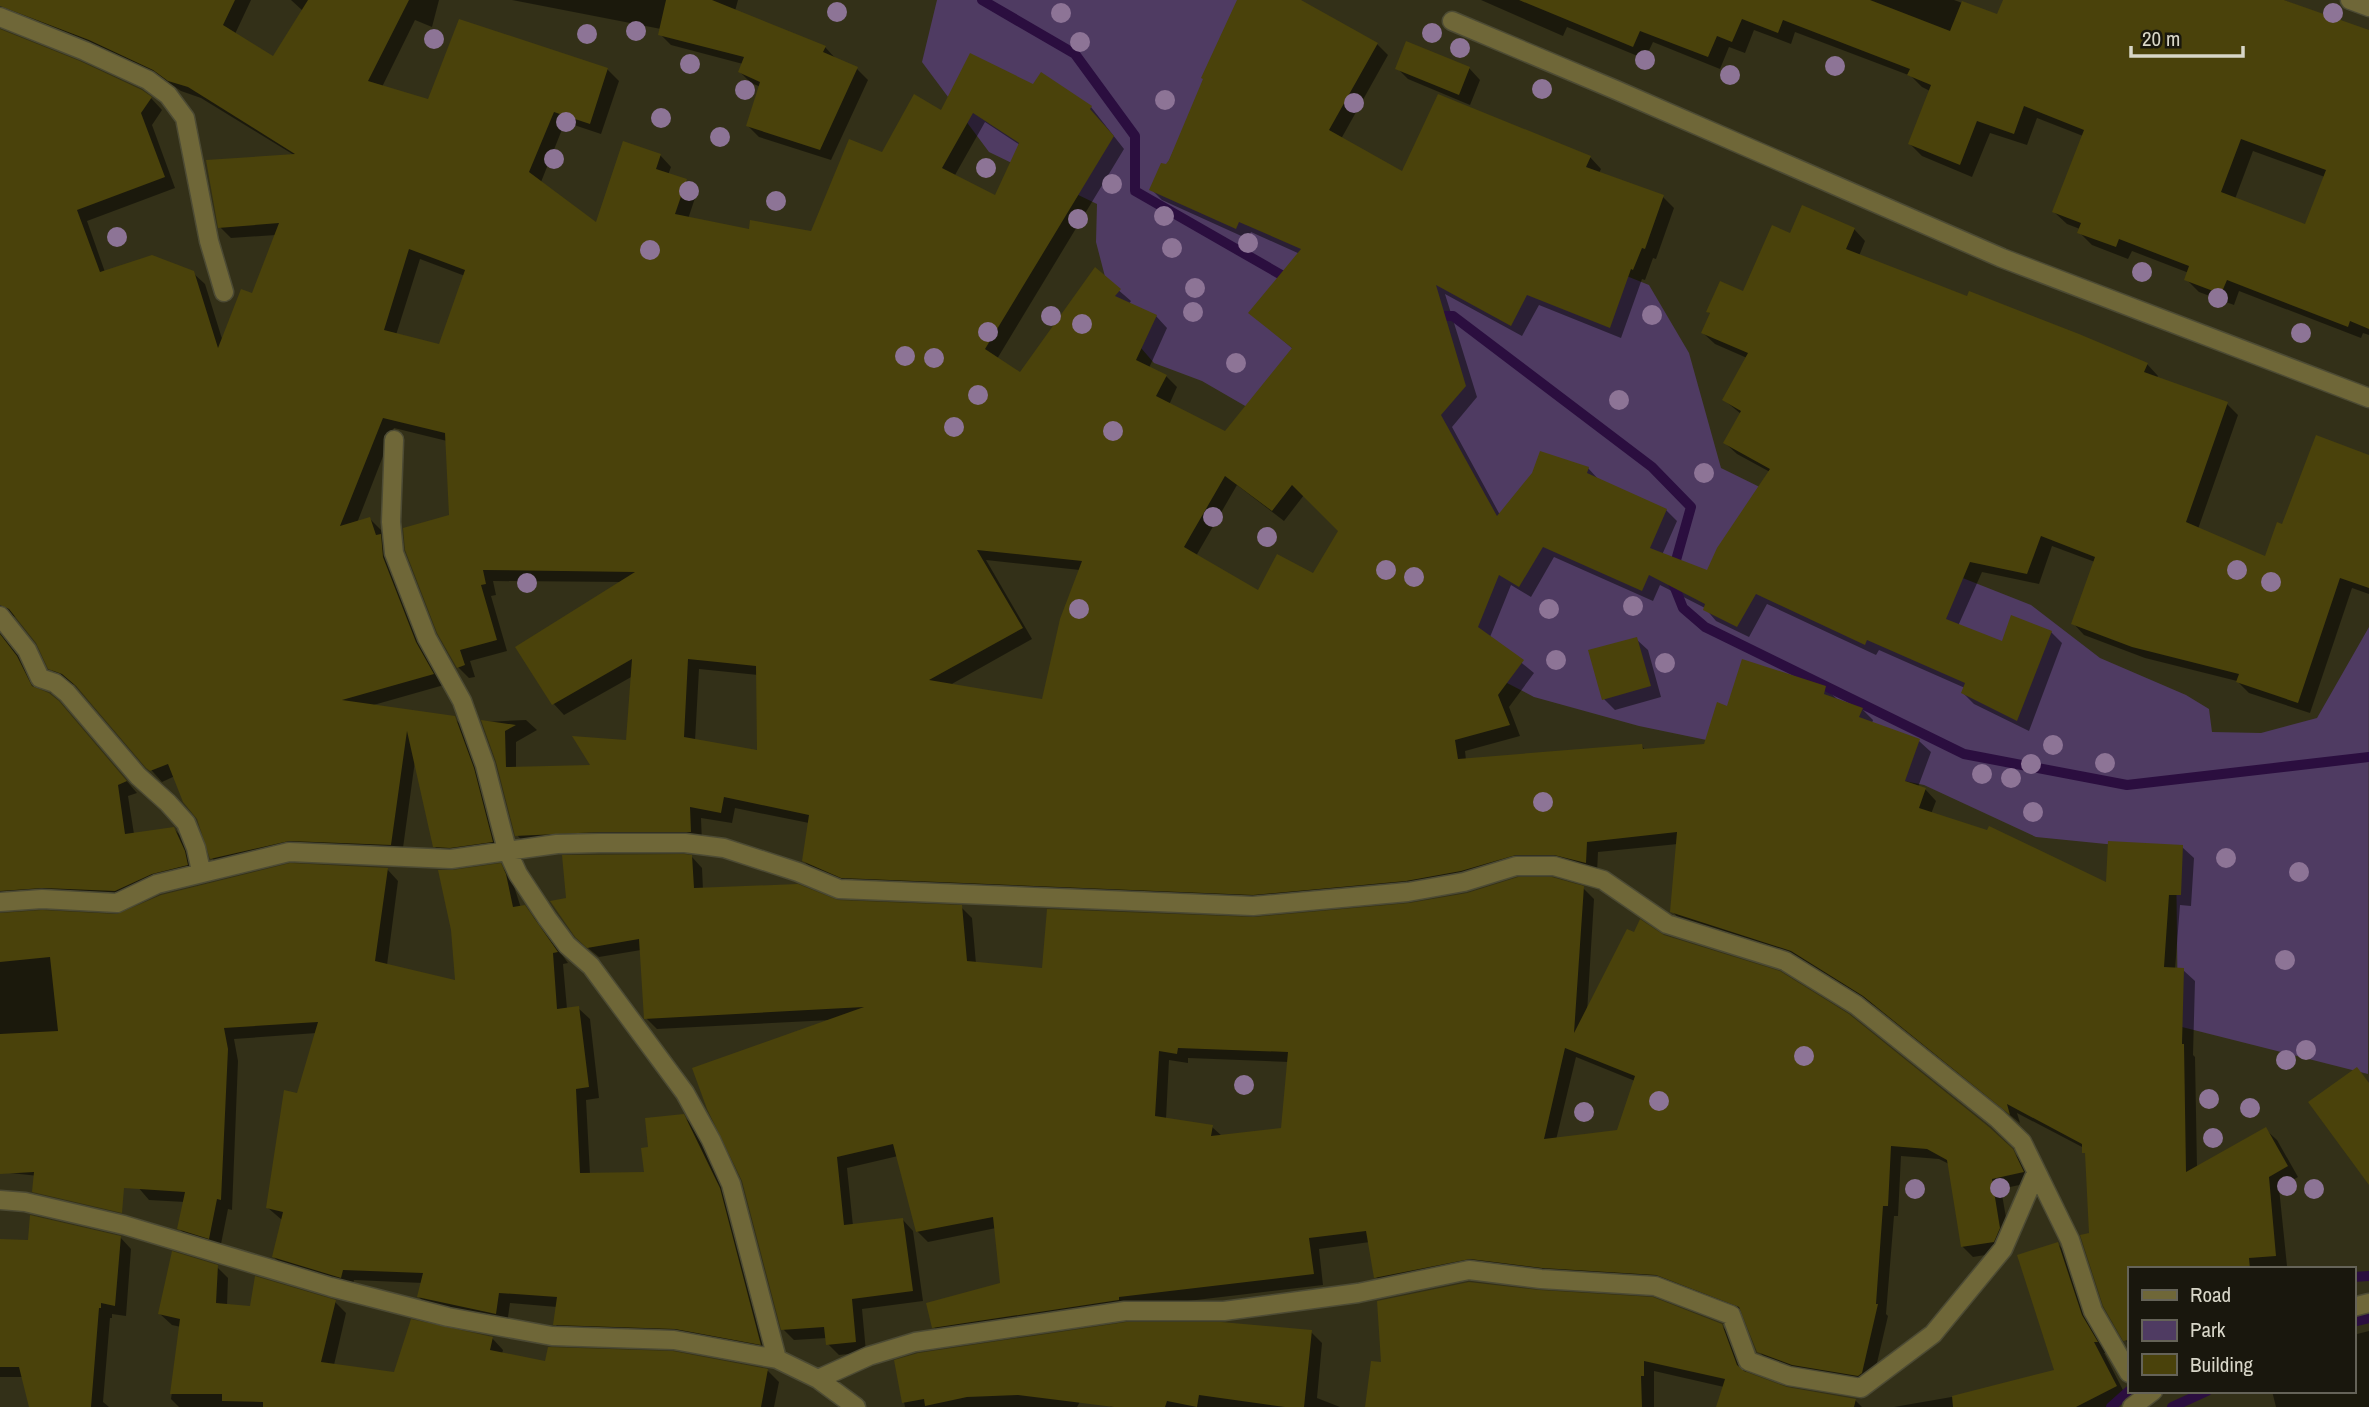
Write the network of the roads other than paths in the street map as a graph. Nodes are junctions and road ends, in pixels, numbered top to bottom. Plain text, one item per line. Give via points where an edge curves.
1 (2350, 0) edge
2 (2369, 8) edge
3 (0, 17) edge
4 (1452, 21) dead end
5 (224, 292) dead end
6 (2369, 398) edge
7 (394, 440) dead end
8 (0, 616) edge
9 (507, 850) junction
10 (201, 871) junction
11 (0, 902) edge
12 (2036, 1173) junction
13 (0, 1200) edge
14 (777, 1359) junction
15 (2128, 1371) edge
16 (818, 1379) junction
17 (856, 1407) edge

1 - 2 street
3 - 5 street via 148,80 168,95 185,118 209,242
4 - 6 street via 2002,258
7 - 9 street via 394,553 427,638 467,713
8 - 10 street via 27,650 40,678 67,693 138,776 186,823
9 - 10 street via 451,859 289,852
9 - 12 street via 557,844 685,843 724,848 839,889 1253,906 1408,892 1464,883 1516,866 1553,866 1604,880 1667,924 1785,961 1856,1005 1997,1118 2022,1142
9 - 14 street via 554,927 591,966 685,1093 711,1140 731,1184
10 - 11 street via 157,884 117,903
12 - 15 street via 2070,1240 2093,1311
12 - 16 street via 2003,1249 1933,1334 1861,1388 1789,1376 1748,1361 1731,1315 1655,1286 1469,1270 1359,1293 1224,1311 1125,1311 915,1342
13 - 14 street via 124,1225 448,1317 552,1336 674,1340
14 - 16 street
16 - 17 street

